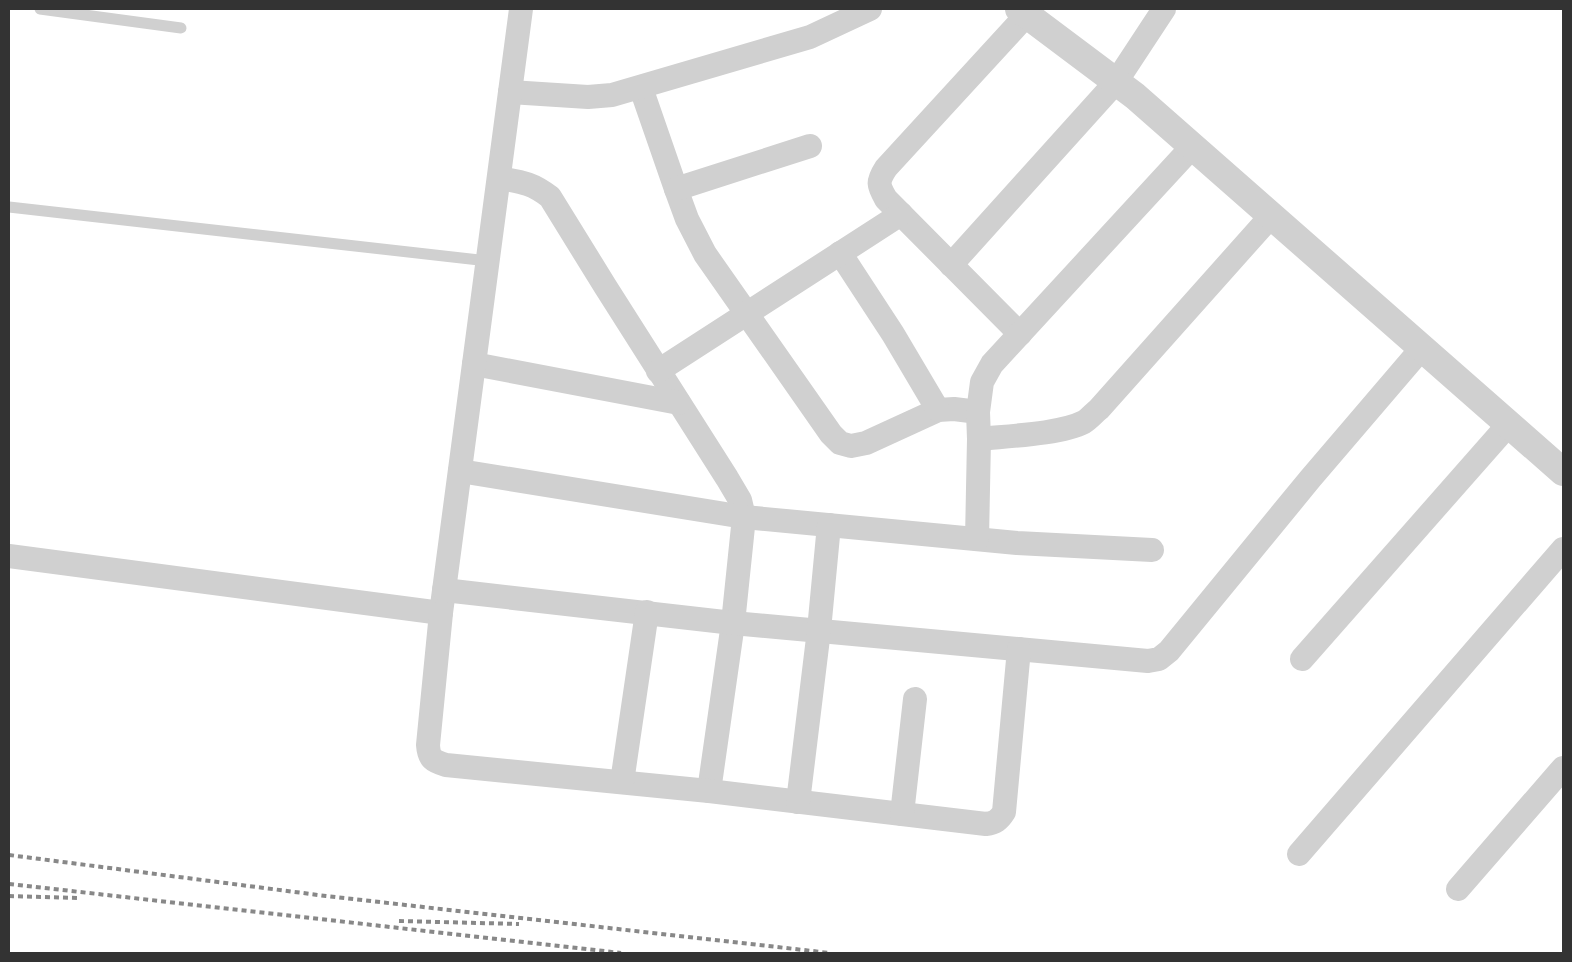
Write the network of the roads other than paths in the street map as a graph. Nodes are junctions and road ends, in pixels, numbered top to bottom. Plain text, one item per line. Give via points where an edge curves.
1 (40, 9) edge
2 (521, 9) edge
3 (870, 9) edge
4 (1164, 9) edge
5 (1026, 11) edge
6 (181, 28) dead end
7 (1116, 82) junction
8 (641, 88) junction
9 (510, 92) junction
10 (810, 146) dead end
11 (1192, 146) junction
12 (499, 178) junction
13 (676, 189) junction
14 (9, 207) edge
15 (901, 214) junction
16 (1271, 216) junction
17 (840, 253) junction
18 (488, 261) junction
19 (951, 265) junction
20 (747, 313) junction
21 (1020, 334) junction
22 (1422, 348) junction
23 (474, 364) junction
24 (658, 371) junction
25 (679, 403) junction
26 (938, 410) junction
27 (978, 412) junction
28 (1509, 424) junction
29 (980, 439) junction
30 (460, 471) junction
31 (1563, 472) edge
32 (744, 517) junction
33 (829, 525) junction
34 (977, 539) junction
35 (1152, 550) dead end
36 (1563, 550) edge
37 (9, 556) edge
38 (444, 590) junction
39 (647, 612) junction
40 (441, 614) junction
41 (734, 623) junction
42 (819, 630) junction
43 (1019, 649) junction
44 (1302, 659) dead end
45 (915, 699) dead end
46 (1563, 768) edge
47 (622, 782) junction
48 (709, 791) junction
49 (798, 802) junction
50 (902, 814) junction
51 (1298, 854) dead end
52 (1458, 889) dead end

1 - 6 lane
2 - 9 street
3 - 8 street via 810,37
4 - 7 street
5 - 7 street
5 - 15 street via 879,178 886,198
7 - 11 street
7 - 19 street
8 - 9 street via 588,97
8 - 13 street
9 - 12 street
10 - 13 street
11 - 16 street
11 - 21 street
12 - 18 street
12 - 24 street via 529,183 550,197
13 - 20 street via 687,219 706,254
14 - 18 lane
15 - 17 street
15 - 19 street
16 - 22 street
16 - 29 street via 1085,422 1053,431
17 - 20 street
17 - 26 street
18 - 23 street
19 - 21 street
20 - 24 street
20 - 26 street via 840,443 851,446 866,443
21 - 27 street via 992,364 982,382
22 - 28 street
22 - 43 street via 1175,644 1159,659 1148,662
23 - 25 street
23 - 30 street
24 - 25 street
25 - 32 street via 740,500
26 - 27 street
27 - 29 street
28 - 31 street
28 - 44 street
29 - 34 street
30 - 32 street
30 - 38 street
32 - 33 street
32 - 41 street
33 - 34 street
33 - 42 street
34 - 35 street
36 - 51 street
37 - 40 street
38 - 39 street
38 - 40 street
39 - 41 street
39 - 47 street
40 - 47 street via 428,745 429,755 435,761 446,765
41 - 42 street
41 - 48 street
42 - 43 street
42 - 49 street
43 - 50 street via 1004,812 999,820 986,824
45 - 50 street
46 - 52 street
47 - 48 street
48 - 49 street
49 - 50 street

